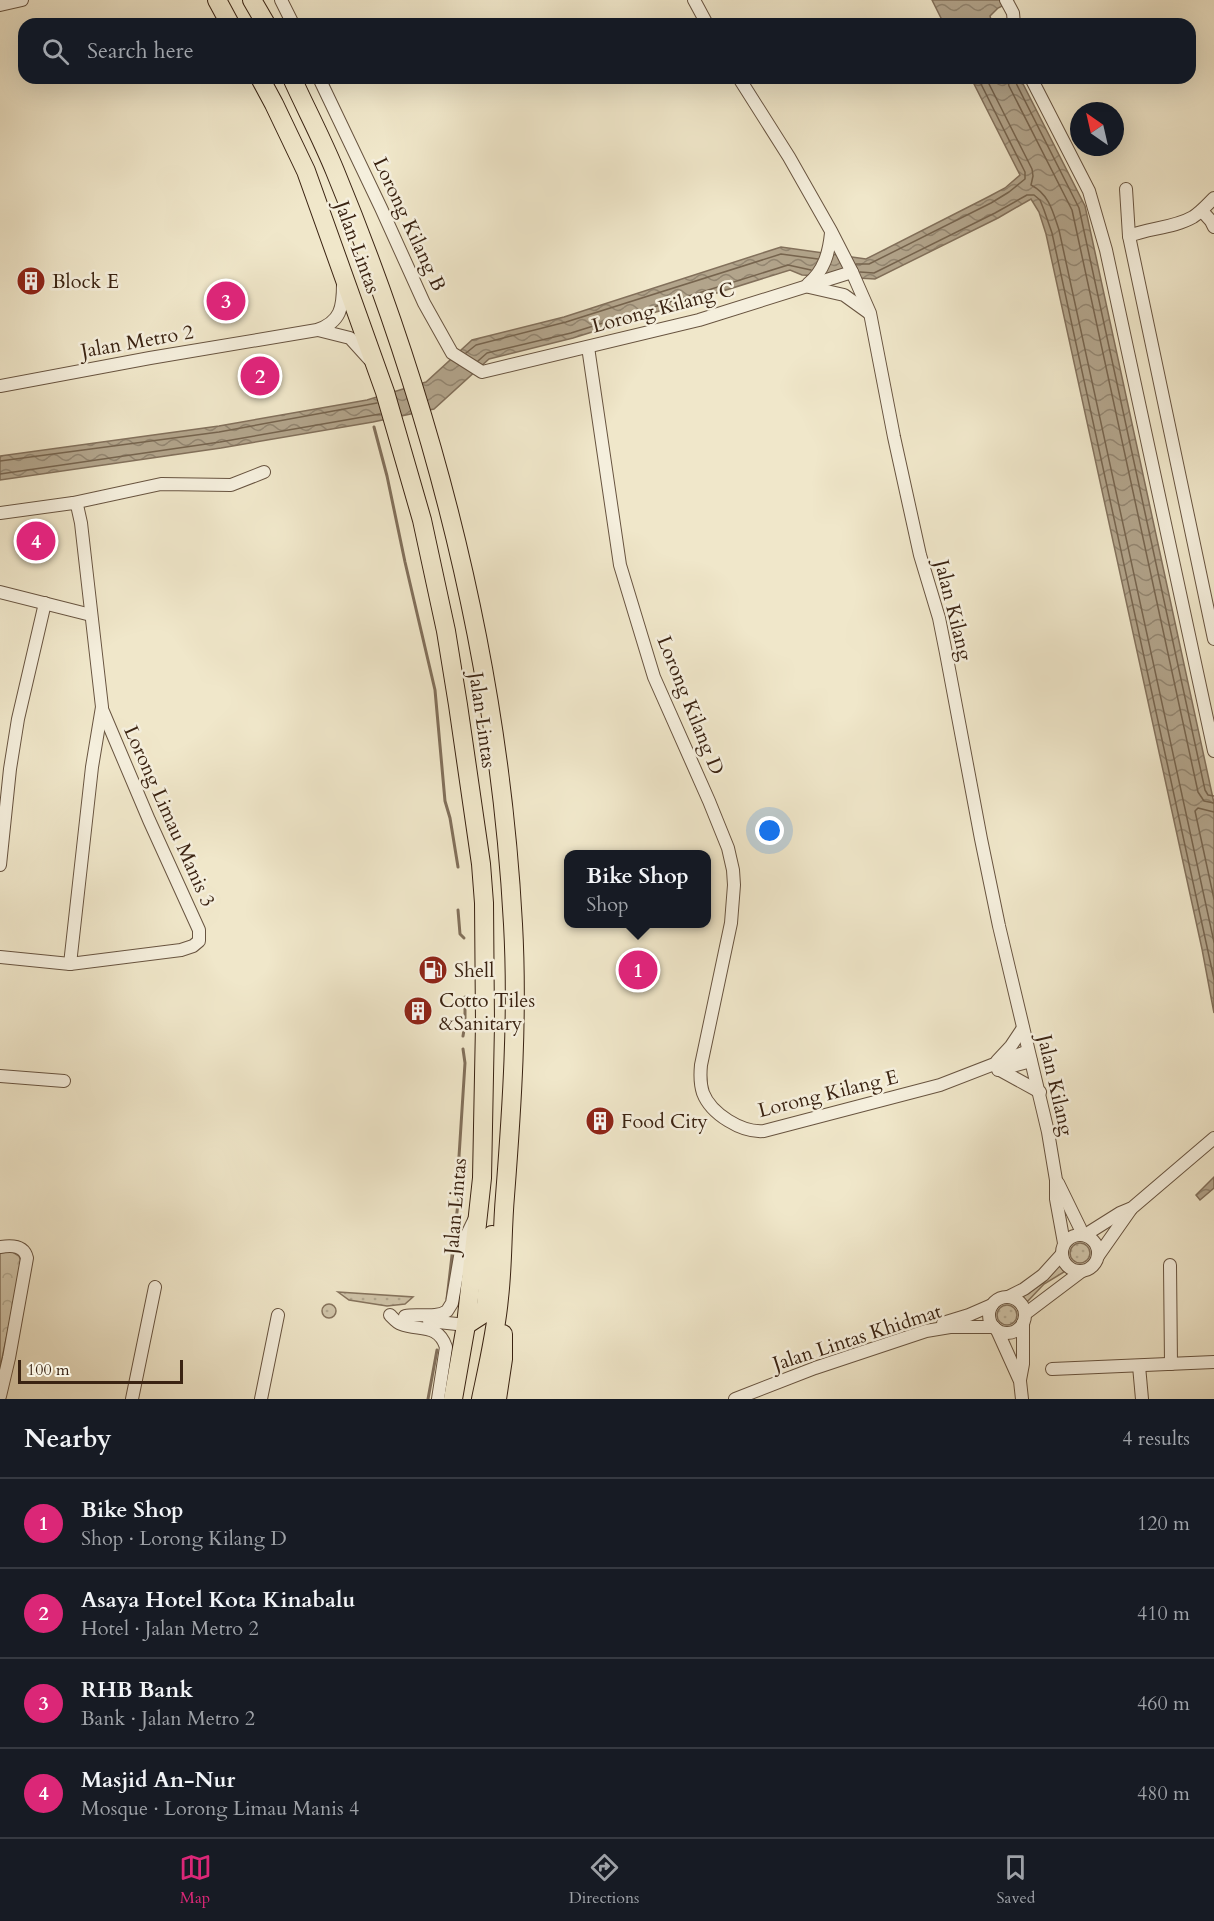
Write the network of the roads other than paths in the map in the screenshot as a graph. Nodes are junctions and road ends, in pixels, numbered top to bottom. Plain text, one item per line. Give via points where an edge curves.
1 (22, 0) edge
2 (252, 0) edge
3 (281, 0) edge
4 (694, 0) edge
5 (1006, 0) edge
6 (0, 5) edge
7 (262, 18) edge
8 (290, 18) edge
9 (704, 18) edge
10 (1014, 18) edge
11 (263, 84) edge
12 (269, 84) edge
13 (295, 84) edge
14 (322, 84) edge
15 (743, 84) edge
16 (1034, 84) edge
17 (274, 104) junction
18 (1126, 189) dead end
19 (1214, 198) edge
20 (1202, 211) junction
21 (1214, 227) edge
22 (831, 231) junction
23 (1129, 236) junction
24 (343, 271) junction
25 (852, 272) junction
26 (805, 286) junction
27 (870, 313) junction
28 (317, 330) junction
29 (588, 346) junction
30 (482, 372) joint
31 (0, 386) edge
32 (385, 392) junction
33 (264, 472) dead end
34 (73, 503) junction
35 (0, 513) edge
36 (0, 592) edge
37 (45, 603) junction
38 (91, 615) junction
39 (1214, 639) edge
40 (102, 707) junction
41 (1214, 750) edge
42 (0, 865) edge
43 (0, 957) edge
44 (70, 964) junction
45 (1023, 1028) junction
46 (1029, 1056) junction
47 (996, 1067) junction
48 (513, 1074) junction
49 (0, 1076) edge
50 (700, 1076) joint
51 (64, 1081) dead end
52 (1040, 1092) junction
53 (1214, 1138) edge
54 (1056, 1180) junction
55 (1132, 1208) junction
56 (477, 1214) junction
57 (1083, 1235) junction
58 (0, 1247) edge
59 (1063, 1249) junction
60 (1098, 1256) junction
61 (1170, 1265) dead end
62 (1082, 1271) junction
63 (155, 1287) dead end
64 (1008, 1297) junction
65 (499, 1302) junction
66 (992, 1305) junction
67 (278, 1315) dead end
68 (390, 1315) dead end
69 (1024, 1319) junction
70 (466, 1325) junction
71 (996, 1328) junction
72 (926, 1331) junction
73 (1214, 1362) edge
74 (1171, 1364) junction
75 (1139, 1366) junction
76 (1052, 1369) dead end
77 (1020, 1381) junction
78 (0, 1396) edge
79 (132, 1399) edge
80 (261, 1399) edge
81 (438, 1399) edge
82 (453, 1399) edge
83 (482, 1399) edge
84 (498, 1399) edge
85 (735, 1399) edge
86 (1022, 1399) edge
87 (1142, 1399) edge

1 - 6 street
2 - 7 highway
3 - 8 street
4 - 9 street
5 - 10 street
11 - 17 highway, Jalan Lintas
12 - 17 highway
13 - 48 highway, Jalan Lintas via 334,167 405,358 437,462 472,609 501,788 512,913
14 - 30 street, Lorong Kilang B via 424,303 452,353
15 - 22 street, Jalan Kilang
16 - 41 street via 1089,191 1106,250
17 - 24 highway, Jalan Lintas via 306,171
18 - 23 street
19 - 20 street
20 - 21 street
20 - 23 street via 1183,221
22 - 25 street, Jalan Kilang
22 - 26 street via 825,262
23 - 39 street
24 - 28 street, Jalan Metro 2 via 339,313 334,321
24 - 32 highway, Jalan Lintas
25 - 26 street, Lorong Kilang C
25 - 27 street, Jalan Kilang
26 - 27 street via 844,295
26 - 29 street, Lorong Kilang C via 699,320
27 - 45 street, Jalan Kilang via 920,555 939,618 981,839
28 - 31 street, Jalan Metro 2
28 - 32 street, Jalan Metro 2 via 354,341 372,363
29 - 30 street, Lorong Kilang C
29 - 50 street, Lorong Kilang D via 620,565 654,677 728,848 733,870 731,923
32 - 56 highway, Jalan Lintas via 422,520 446,631 481,864 484,1024 482,1178
33 - 34 street via 231,485 161,484
34 - 35 street
34 - 38 street via 81,522
36 - 37 street
37 - 38 street
37 - 42 street via 18,719
38 - 40 street
40 - 44 street
40 - 44 street, Lorong Limau Manis 3 via 200,940 181,950
43 - 44 street
45 - 46 street, Jalan Kilang
45 - 47 street
46 - 47 street, Lorong Kilang E
46 - 52 street, Jalan Kilang
47 - 50 street, Lorong Kilang E via 874,1104 755,1132 737,1126 716,1110 704,1095
47 - 52 street
48 - 65 highway, Jalan Lintas
48 - 70 highway via 502,1123 486,1305 483,1314
49 - 51 street
52 - 54 street, Jalan Kilang
53 - 55 street
54 - 57 street, Jalan Kilang
54 - 59 street, Jalan Kilang
55 - 57 street
55 - 60 street
56 - 70 highway, Jalan Lintas
56 - 70 street via 462,1245 452,1303 447,1311 436,1316 405,1316
57 - 59 street via 1073,1236
57 - 60 street via 1096,1244
58 - 78 street via 21,1248 27,1258
59 - 62 street via 1068,1267
59 - 64 street via 1043,1275
60 - 62 street via 1090,1268
61 - 74 street
62 - 69 street
63 - 79 street
64 - 66 street
64 - 69 street via 1020,1302
65 - 83 highway, Jalan Lintas
65 - 84 highway via 503,1359
66 - 71 street via 989,1316
66 - 72 street
67 - 80 street
68 - 81 street via 399,1324 429,1329 444,1340
69 - 71 street via 1011,1332
69 - 77 street
70 - 82 highway, Jalan Lintas
71 - 72 street, Jalan Lintas Khidmat
71 - 77 street
72 - 85 street, Jalan Lintas Khidmat
73 - 74 street
74 - 75 street
75 - 76 street
75 - 87 street
77 - 86 street

